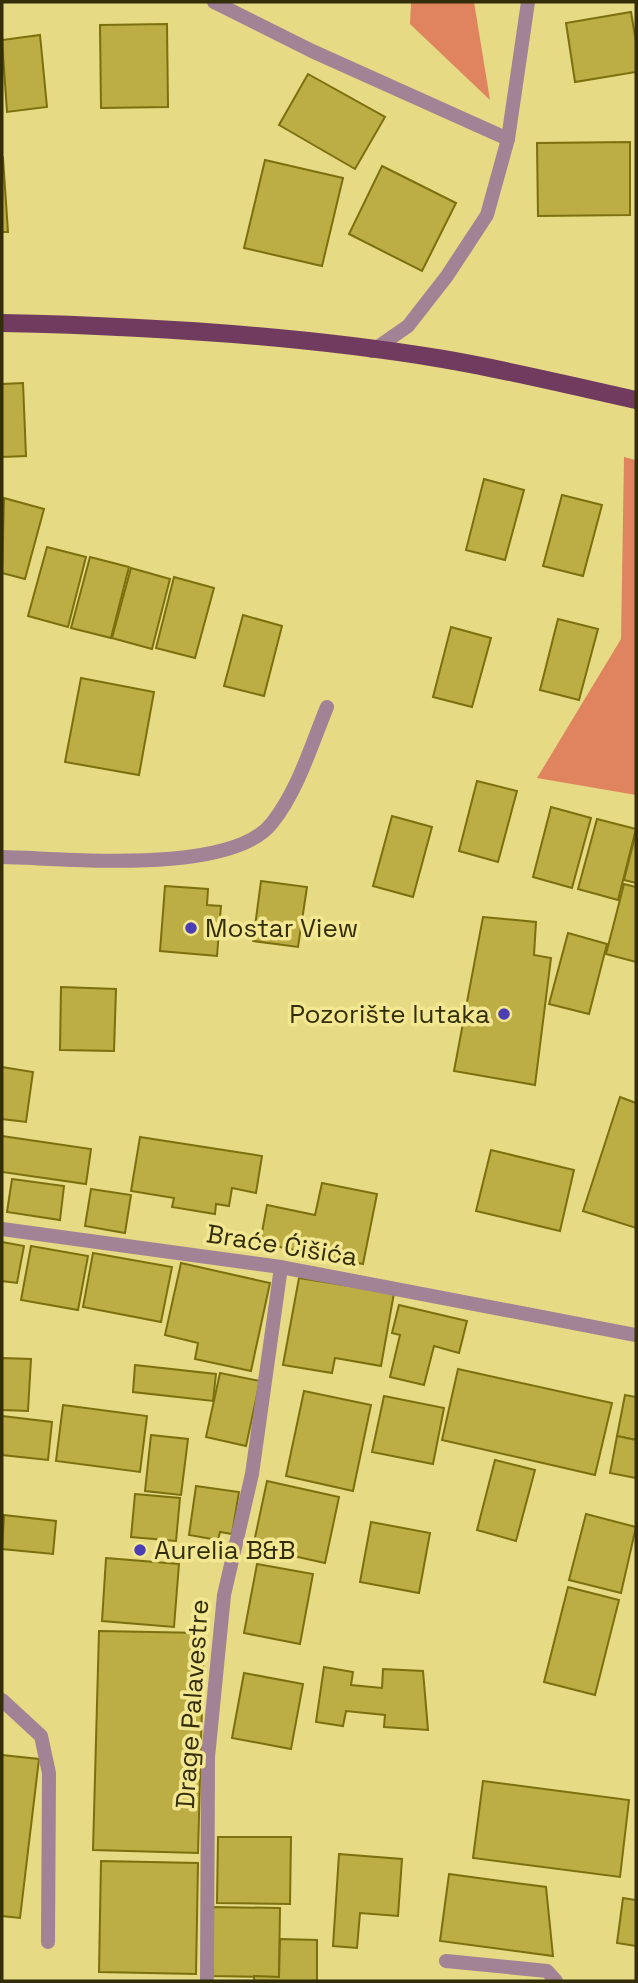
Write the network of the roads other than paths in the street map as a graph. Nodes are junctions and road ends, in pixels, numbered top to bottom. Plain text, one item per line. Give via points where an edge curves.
1 (214, 2) edge
2 (528, 2) edge
3 (508, 139) junction
4 (2, 323) edge
5 (372, 351) junction
6 (636, 400) edge
7 (327, 707) dead end
8 (2, 857) edge
9 (2, 1229) edge
10 (281, 1267) junction
11 (636, 1335) edge
12 (2, 1700) edge
13 (48, 1942) dead end
14 (446, 1961) dead end
15 (207, 1981) edge
16 (556, 1981) edge

1 - 3 street
2 - 3 street
3 - 5 street via 487,215 408,326
4 - 5 main road via 123,327
5 - 6 main road via 443,359
7 - 8 street via 294,787 271,825 239,846 181,860
9 - 10 street, Braće Ćišića
10 - 11 street, Braće Ćišića
10 - 15 street, Drage Palavestre via 252,1474 223,1595 208,1757
12 - 13 street via 41,1736 49,1773
14 - 16 street via 547,1971

